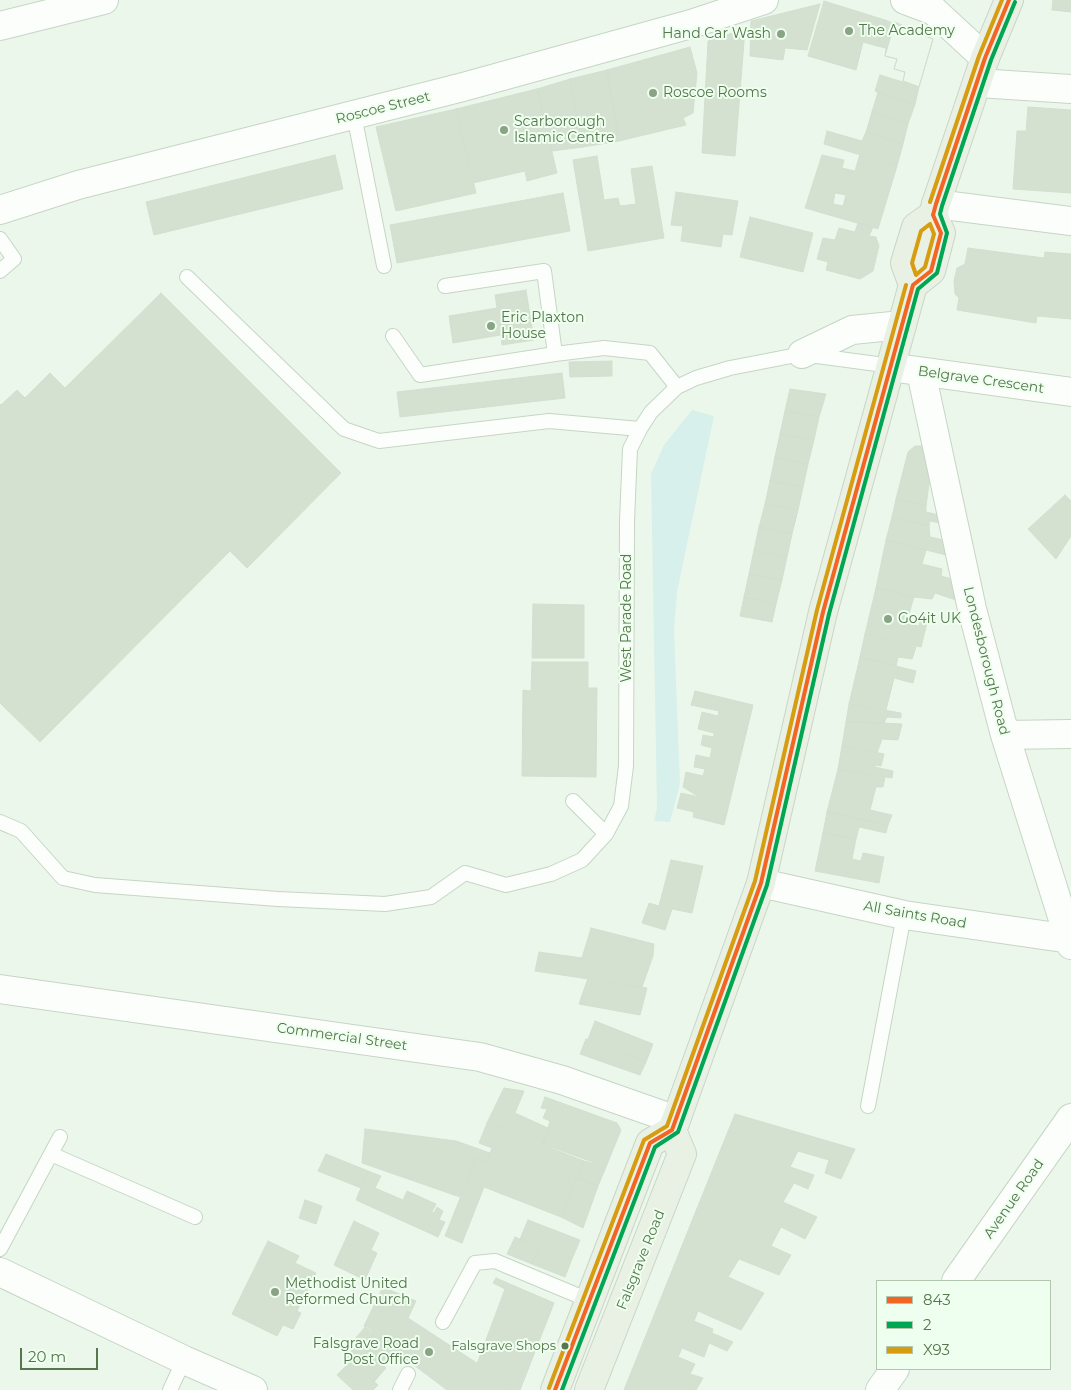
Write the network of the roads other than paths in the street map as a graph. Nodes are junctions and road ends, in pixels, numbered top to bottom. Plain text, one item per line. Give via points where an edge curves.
1 (104, 0) edge
2 (764, 0) edge
3 (905, 0) edge
4 (928, 6) edge
5 (1007, 7) edge
6 (0, 26) edge
7 (982, 70) junction
8 (1071, 89) edge
9 (354, 115) junction
10 (935, 209) junction
11 (0, 210) edge
12 (1071, 221) edge
13 (0, 239) edge
14 (384, 266) dead end
15 (0, 271) edge
16 (187, 277) dead end
17 (445, 286) dead end
18 (902, 325) junction
19 (393, 336) dead end
20 (555, 354) junction
21 (802, 354) junction
22 (892, 366) junction
23 (921, 372) junction
24 (677, 387) junction
25 (1071, 392) edge
26 (640, 429) junction
27 (1071, 734) edge
28 (1005, 735) junction
29 (573, 801) dead end
30 (0, 822) edge
31 (606, 834) junction
32 (761, 883) junction
33 (904, 915) junction
34 (1070, 942) edge
35 (0, 989) edge
36 (868, 1106) dead end
37 (1071, 1118) edge
38 (674, 1125) junction
39 (60, 1137) dead end
40 (51, 1154) junction
41 (195, 1217) dead end
42 (0, 1249) edge
43 (0, 1272) edge
44 (957, 1280) edge
45 (591, 1301) junction
46 (443, 1322) dead end
47 (184, 1360) junction
48 (894, 1370) edge
49 (408, 1374) dead end
50 (170, 1390) edge
51 (253, 1390) edge
52 (400, 1390) edge
53 (555, 1390) edge
54 (589, 1390) edge
55 (880, 1390) edge

1 - 6 street
2 - 9 street, Roscoe Street via 691,24
3 - 4 street
4 - 7 street
5 - 7 highway
7 - 8 street
7 - 10 highway
9 - 11 street, Roscoe Street via 78,185
9 - 14 lane
10 - 12 street
10 - 18 highway via 916,227 905,262 913,285
13 - 15 lane via 14,259
16 - 26 lane via 344,429 379,441 549,421
17 - 20 lane via 544,271
18 - 21 street, West Parade Road via 852,330
18 - 22 highway
19 - 20 lane via 420,375
20 - 24 lane via 604,348 650,353
21 - 22 lane, West Parade Road
21 - 24 lane, West Parade Road via 730,368
22 - 23 street, Belgrave Crescent
22 - 32 highway via 823,612
23 - 25 street, Belgrave Crescent
23 - 28 street, Londesborough Road via 972,609
24 - 26 lane, West Parade Road via 650,412
26 - 31 lane, West Parade Road via 630,449 627,521 626,766 621,806
27 - 28 street
28 - 34 street, Londesborough Road
29 - 31 lane
30 - 31 lane, West Parade Road via 21,831 63,878 95,886 385,904 431,897 465,873 506,885 551,874 582,860
32 - 33 street, All Saints Road
32 - 38 highway
33 - 34 street, All Saints Road
33 - 36 lane
35 - 38 street, Commercial Street via 480,1057 562,1080
37 - 44 street, Avenue Road
38 - 45 highway via 650,1143
38 - 54 highway, Falsgrave Road via 682,1154
39 - 40 lane
40 - 41 lane
40 - 42 lane
43 - 47 street
45 - 46 lane via 495,1261 474,1263
45 - 53 highway
47 - 50 lane
47 - 51 street
48 - 55 street
49 - 52 lane

